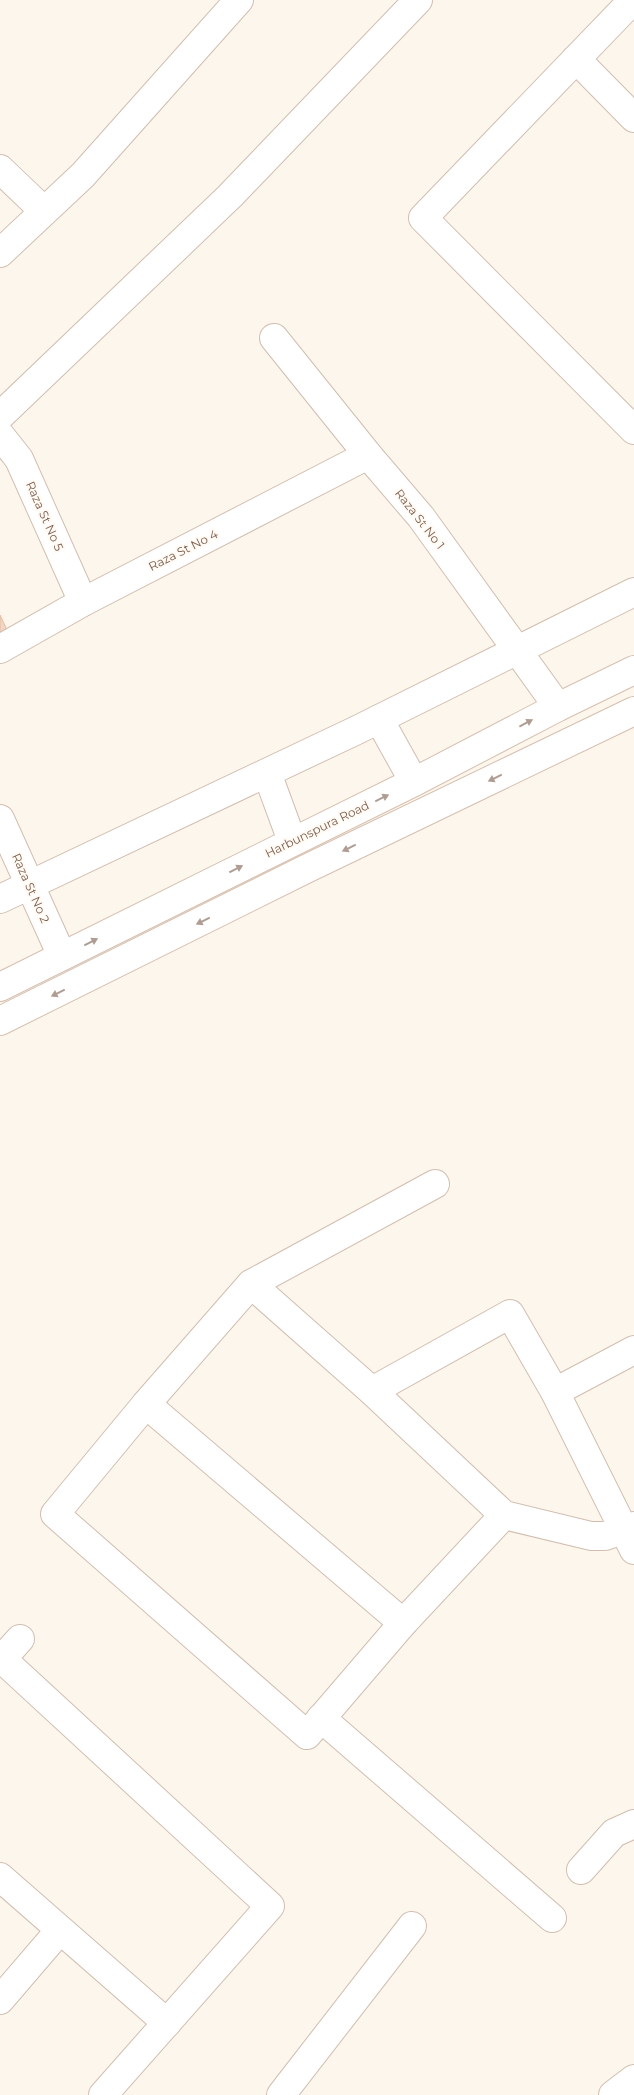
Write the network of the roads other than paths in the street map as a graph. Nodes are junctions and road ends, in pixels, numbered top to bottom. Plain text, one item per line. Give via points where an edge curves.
1 (239, 0) edge
2 (418, 0) edge
3 (633, 0) edge
4 (576, 59) junction
5 (634, 118) edge
6 (0, 169) edge
7 (44, 211) junction
8 (0, 253) edge
9 (274, 338) dead end
10 (0, 416) edge
11 (634, 430) edge
12 (0, 435) edge
13 (368, 455) junction
14 (634, 592) edge
15 (83, 602) junction
16 (0, 649) edge
17 (516, 651) junction
18 (634, 670) edge
19 (558, 707) junction
20 (634, 712) edge
21 (379, 719) junction
22 (576, 739) junction
23 (267, 773) junction
24 (414, 782) junction
25 (0, 819) edge
26 (292, 841) junction
27 (29, 885) junction
28 (0, 899) edge
29 (62, 956) junction
30 (0, 987) edge
31 (0, 1022) edge
32 (435, 1184) dead end
33 (251, 1284) junction
34 (634, 1350) edge
35 (372, 1391) junction
36 (555, 1392) junction
37 (146, 1404) junction
38 (504, 1515) junction
39 (630, 1536) edge
40 (403, 1623) junction
41 (20, 1638) dead end
42 (1, 1660) edge
43 (321, 1718) junction
44 (634, 1824) edge
45 (582, 1870) dead end
46 (0, 1877) edge
47 (552, 1918) dead end
48 (412, 1926) dead end
49 (60, 1930) junction
50 (0, 2000) edge
51 (167, 2023) junction
52 (634, 2079) edge
53 (103, 2095) edge
54 (281, 2095) edge
55 (613, 2095) edge

1 - 7 street via 83,175
2 - 10 street via 230,196
3 - 4 street
4 - 5 street
4 - 11 street via 424,218
6 - 7 street
7 - 8 street
9 - 13 street, Raza St No 1
12 - 15 street, Raza St No 5 via 18,459
13 - 15 street, Raza St No 4
13 - 17 street, Raza St No 1 via 421,517
14 - 17 street
15 - 16 street, Raza St No 4
17 - 19 street, Raza St No 1
17 - 21 street
18 - 19 street, Harbunspura Road
19 - 22 street, Raza St No 1
24 -> 19 street, Harbunspura Road
20 - 22 street
21 - 23 street
21 - 24 street
22 -> 31 street
23 - 26 street
23 - 27 street
26 -> 24 street, Harbunspura Road
25 - 27 street, Raza St No 2
29 -> 26 street, Harbunspura Road
27 - 28 street
27 - 29 street, Raza St No 2
29 - 30 street, Harbunspura Road
32 - 33 street
33 - 35 street
33 - 37 street
34 - 36 street
35 - 36 street via 510,1314
35 - 38 street
36 - 39 street
37 - 40 street
37 - 43 street via 55,1514 307,1735
38 - 39 street via 590,1536
38 - 40 street
40 - 43 street
41 - 42 street
42 - 51 street via 270,1906
43 - 47 street
44 - 45 street via 614,1833
46 - 49 street
48 - 54 street
49 - 50 street
49 - 51 street
51 - 53 street
52 - 55 street

